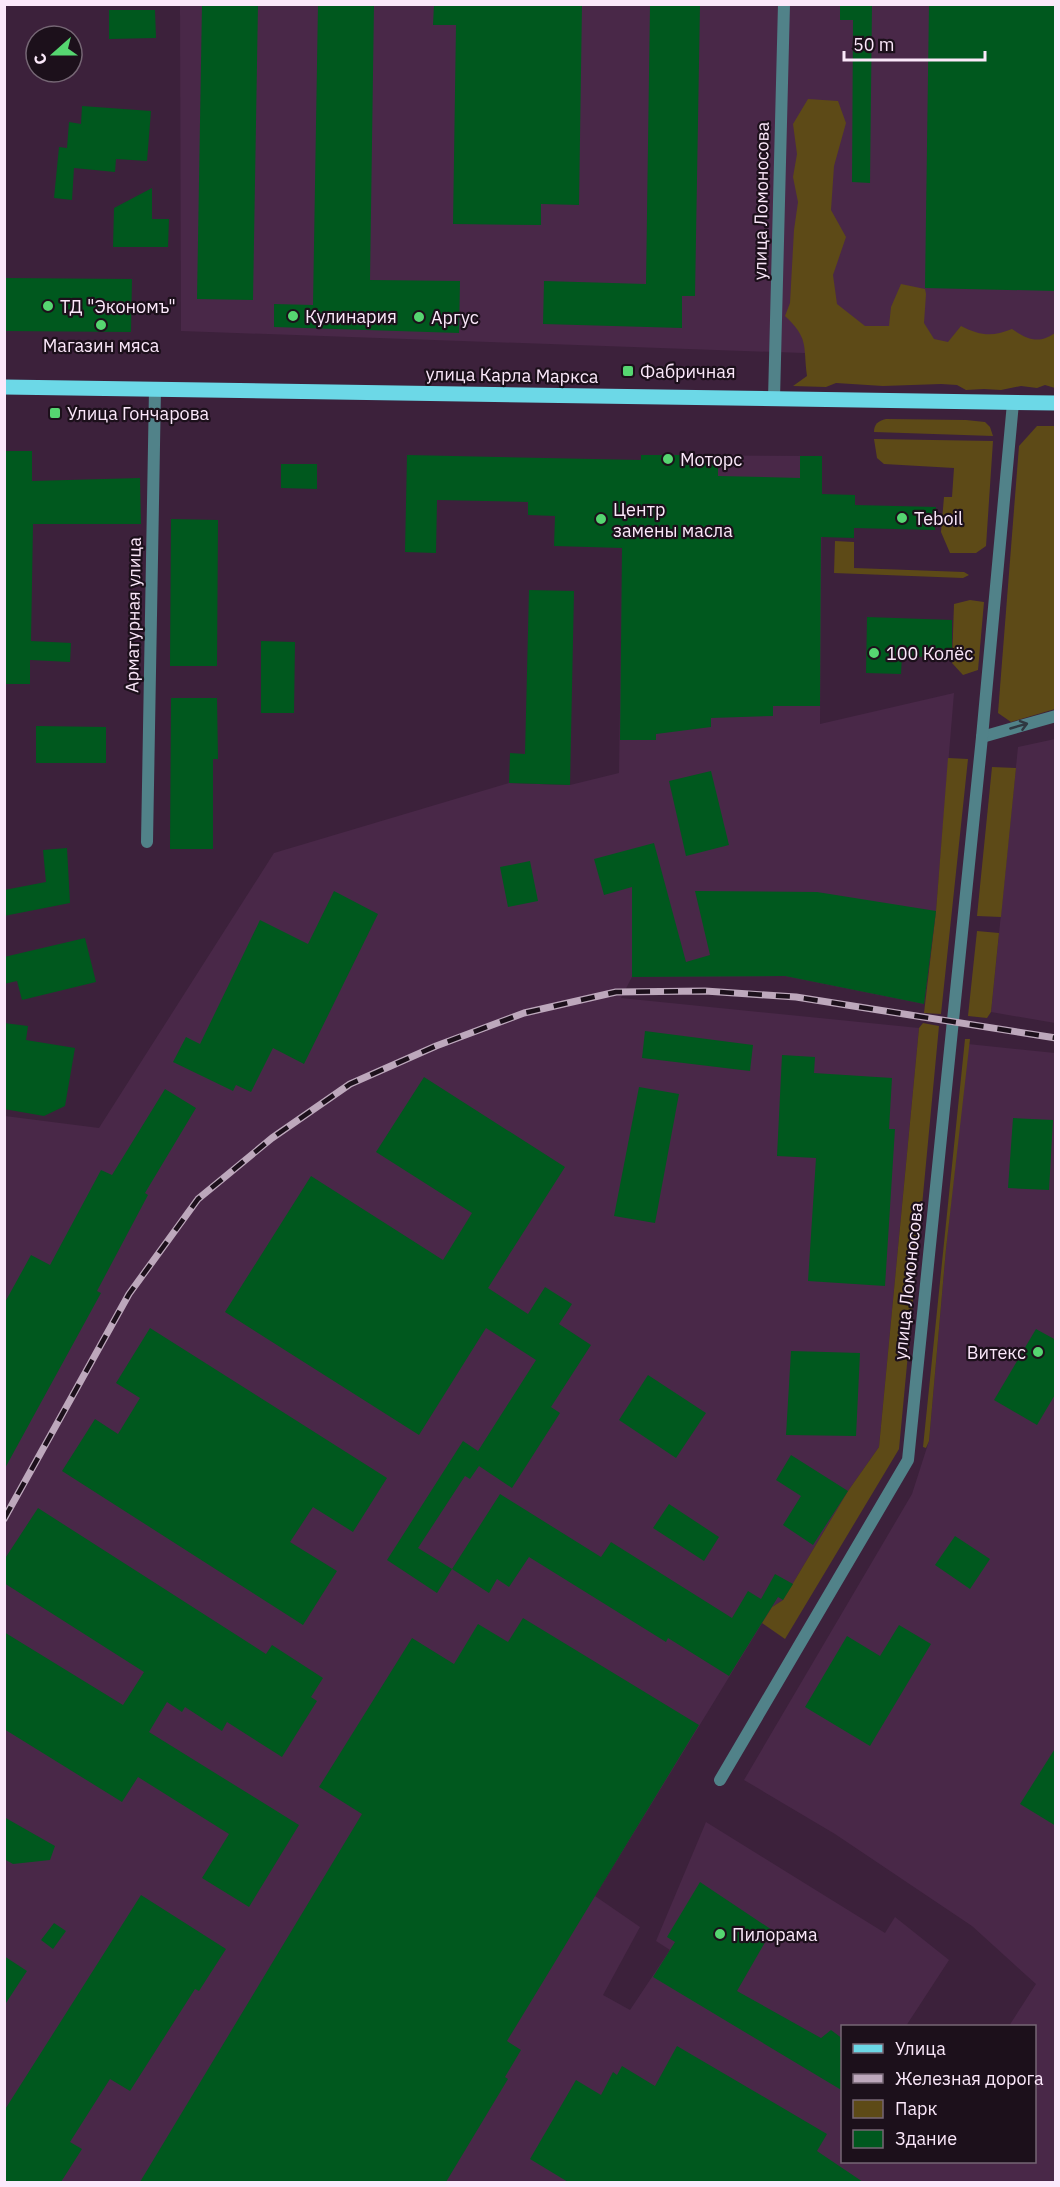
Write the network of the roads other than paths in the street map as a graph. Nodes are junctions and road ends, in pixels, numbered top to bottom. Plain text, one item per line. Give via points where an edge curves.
1 (784, 4) edge
2 (4, 387) edge
3 (155, 389) junction
4 (774, 399) junction
5 (1013, 403) junction
6 (1056, 403) edge
7 (1056, 716) edge
8 (982, 736) junction
9 (147, 842) dead end
10 (720, 1779) dead end

1 - 4 street, улица Ломоносова
2 - 3 main road, улица Карла Маркса
3 - 4 main road, улица Карла Маркса
3 - 9 street, Арматурная улица
4 - 5 main road, улица Карла Маркса
5 - 6 main road, улица Карла Маркса
5 - 8 street, улица Ломоносова
8 -> 7 street
8 - 10 street, улица Ломоносова via 908,1461

